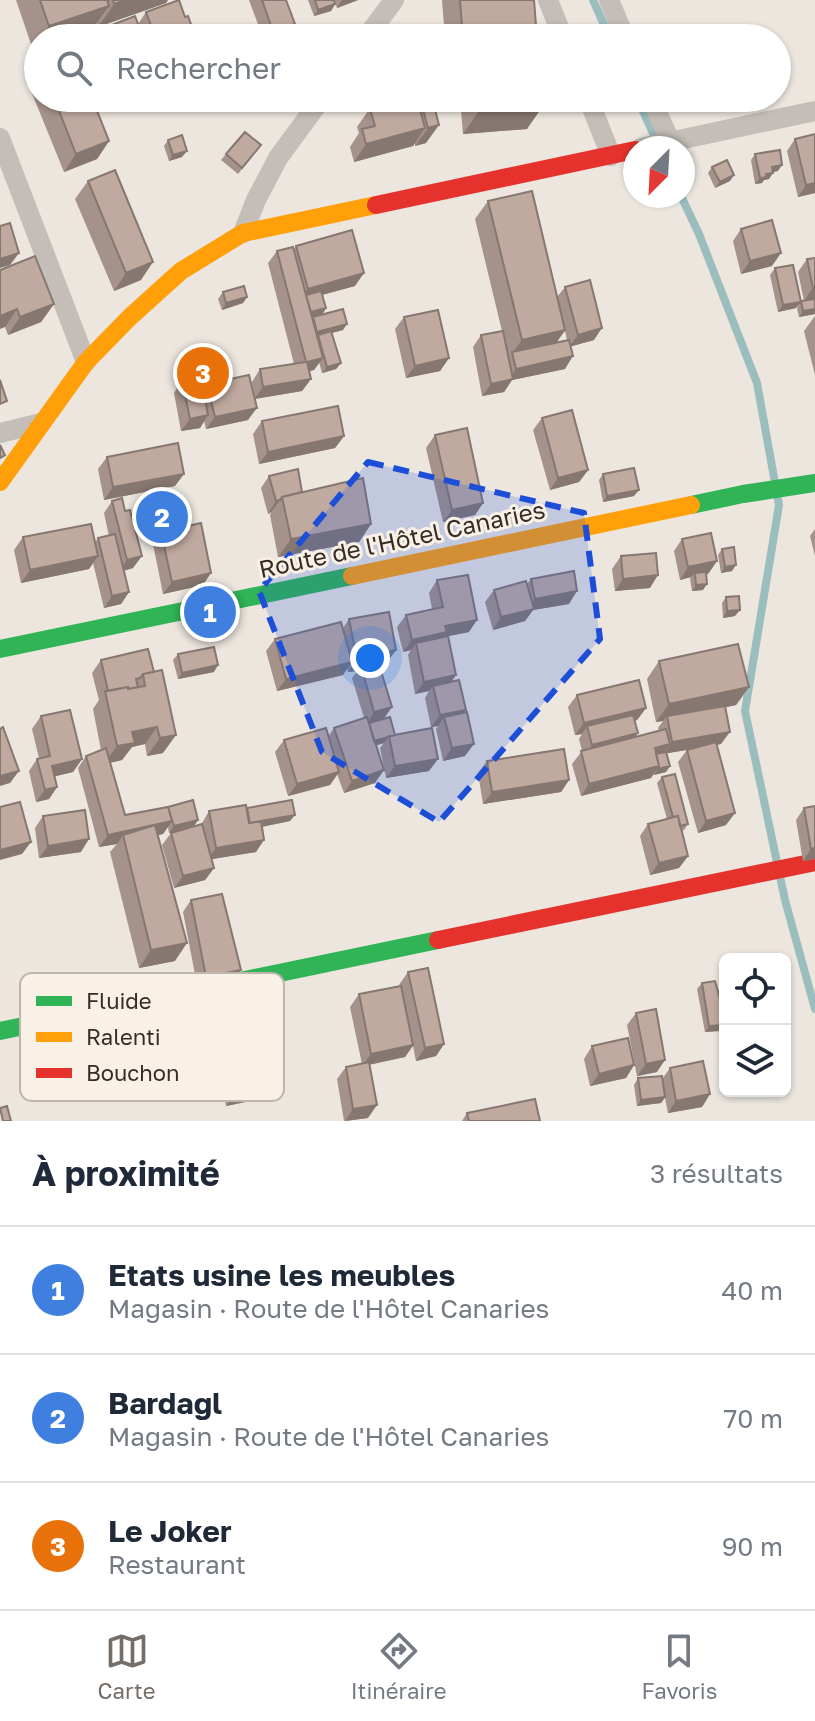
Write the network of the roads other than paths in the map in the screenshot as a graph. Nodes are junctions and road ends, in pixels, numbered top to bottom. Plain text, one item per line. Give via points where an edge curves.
1 (394, 0) edge
2 (548, 0) edge
3 (609, 0) edge
4 (376, 24) edge
5 (557, 24) edge
6 (619, 24) edge
7 (815, 111) edge
8 (312, 112) edge
9 (594, 112) edge
10 (657, 112) edge
11 (668, 136) edge
12 (694, 136) edge
13 (1, 144) edge
14 (623, 153) edge
15 (611, 156) junction
16 (243, 233) junction
17 (86, 362) junction
18 (41, 423) junction
19 (0, 433) edge
20 (0, 482) edge
21 (809, 485) edge
22 (0, 649) edge
23 (815, 862) edge
24 (280, 973) edge
25 (20, 1027) edge
26 (0, 1031) edge

1 - 4 street
2 - 5 street
3 - 6 street
7 - 12 street
8 - 16 street via 278,158
9 - 15 street
10 - 11 street
13 - 17 street
14 - 15 street
15 - 16 street
16 - 17 street via 181,271
17 - 18 street
18 - 19 street
18 - 20 street
21 - 22 street, Route de l'Hôtel Canaries via 743,494
23 - 24 street
25 - 26 street

